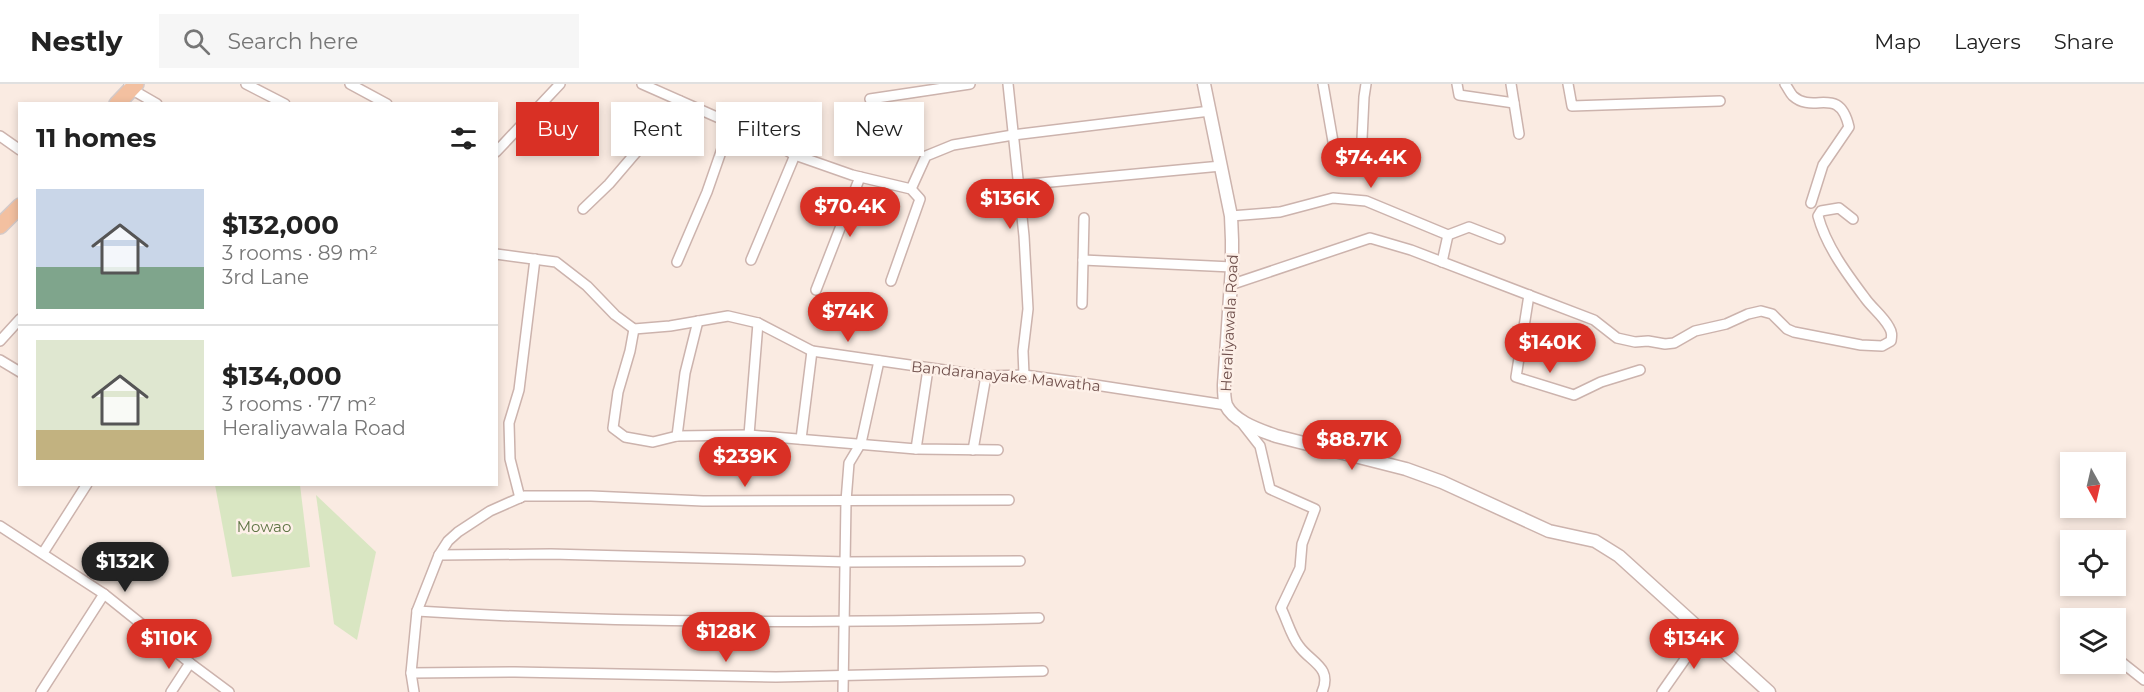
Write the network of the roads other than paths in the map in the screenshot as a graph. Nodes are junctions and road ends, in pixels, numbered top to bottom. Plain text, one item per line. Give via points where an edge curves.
1 (246, 84) edge
2 (350, 84) edge
3 (560, 84) edge
4 (642, 84) edge
5 (970, 84) edge
6 (1008, 84) edge
7 (1204, 84) edge
8 (1323, 84) edge
9 (1366, 84) edge
10 (1457, 84) edge
11 (1511, 84) edge
12 (1568, 84) edge
13 (1785, 84) edge
14 (132, 86) edge
15 (870, 99) dead end
16 (680, 101) junction
17 (119, 102) edge
18 (154, 102) edge
19 (281, 102) edge
20 (383, 102) edge
21 (1720, 102) dead end
22 (1514, 103) junction
23 (1210, 111) junction
24 (716, 117) edge
25 (1519, 134) dead end
26 (1013, 135) junction
27 (0, 136) edge
28 (1362, 140) dead end
29 (18, 149) edge
30 (498, 150) edge
31 (1335, 153) dead end
32 (720, 156) edge
33 (795, 156) edge
34 (798, 156) edge
35 (1221, 166) junction
36 (860, 177) junction
37 (1019, 185) junction
38 (911, 189) junction
39 (1811, 203) dead end
40 (18, 208) edge
41 (584, 209) dead end
42 (1231, 216) junction
43 (1084, 219) dead end
44 (1853, 219) dead end
45 (0, 226) edge
46 (1448, 235) junction
47 (1500, 239) dead end
48 (498, 254) edge
49 (535, 259) junction
50 (751, 260) dead end
51 (1083, 260) junction
52 (677, 262) dead end
53 (1442, 262) junction
54 (1232, 267) junction
55 (891, 280) dead end
56 (1230, 285) junction
57 (816, 290) dead end
58 (1529, 295) junction
59 (1082, 304) dead end
60 (18, 321) edge
61 (698, 321) junction
62 (758, 323) junction
63 (634, 329) junction
64 (0, 341) edge
65 (812, 351) junction
66 (0, 360) edge
67 (879, 361) junction
68 (928, 369) junction
69 (1641, 370) dead end
70 (18, 371) edge
71 (1024, 375) junction
72 (986, 376) junction
73 (1226, 405) junction
74 (1238, 418) junction
75 (749, 435) junction
76 (677, 436) junction
77 (801, 440) junction
78 (861, 443) junction
79 (916, 449) junction
80 (973, 450) junction
81 (999, 450) dead end
82 (86, 486) edge
83 (520, 498) junction
84 (1009, 500) dead end
85 (846, 501) junction
86 (0, 526) edge
87 (43, 553) junction
88 (439, 555) junction
89 (847, 561) junction
90 (1020, 561) dead end
91 (104, 594) junction
92 (417, 611) junction
93 (1039, 618) dead end
94 (845, 623) junction
95 (1704, 632) junction
96 (190, 663) junction
97 (2126, 666) edge
98 (1043, 672) dead end
99 (411, 673) junction
100 (844, 677) junction
101 (2144, 680) edge
102 (41, 692) edge
103 (171, 692) edge
104 (229, 692) edge
105 (414, 692) edge
106 (843, 692) edge
107 (1323, 692) edge
108 (1662, 692) edge
109 (1769, 692) edge

1 - 19 street
2 - 20 street
3 - 30 street
4 - 16 street
5 - 15 street
6 - 26 street
7 - 23 street, Heraliyawala Road
8 - 31 street
9 - 28 street
10 - 22 street via 1459,95
11 - 22 street
12 - 21 street via 1572,106
13 - 39 street via 1794,97 1836,103 1845,112 1849,127 1823,165
14 - 17 main road
14 - 18 street
16 - 24 street
16 - 41 street
22 - 25 street
23 - 26 street
23 - 35 street, Heraliyawala Road
26 - 37 street
26 - 38 street via 953,145 927,156
27 - 29 street
32 - 52 street
33 - 50 street
34 - 36 street
35 - 37 street
35 - 42 street, Heraliyawala Road
36 - 38 street
36 - 57 street
37 - 71 street via 1028,309
38 - 55 street via 920,199
40 - 45 main road
42 - 46 street via 1280,212 1333,198 1366,201
42 - 54 street, Heraliyawala Road
43 - 51 street
44 - 58 street via 1839,208 1821,211 1818,216 1822,233 1892,334 1891,340 1882,346 1794,332 1772,314 1761,311 1695,331 1674,344 1635,342 1617,338 1594,320
46 - 47 street via 1469,227
46 - 53 street
48 - 49 street
49 - 63 street via 556,262
49 - 83 street via 519,390 509,423 510,459
51 - 54 street
51 - 59 street
53 - 56 street via 1370,238
53 - 58 street
54 - 56 street, Heraliyawala Road
56 - 73 street, Heraliyawala Road
58 - 69 street via 1516,376 1574,395
60 - 64 street
61 - 62 street, Bandaranayake Mawatha via 728,316
61 - 63 street, Bandaranayake Mawatha
61 - 76 street
62 - 65 street, Bandaranayake Mawatha
62 - 75 street
63 - 76 street via 613,428 625,437 642,441
65 - 67 street, Bandaranayake Mawatha
65 - 77 street
66 - 70 street
67 - 68 street, Bandaranayake Mawatha
67 - 78 street
68 - 72 street, Bandaranayake Mawatha
68 - 79 street
71 - 72 street, Bandaranayake Mawatha
71 - 73 street, Bandaranayake Mawatha
72 - 80 street
73 - 74 street, Heraliyawala Road
74 - 95 street, Heraliyawala Road via 1297,442 1406,469 1549,531 1595,541 1619,556
74 - 107 street via 1260,446 1270,489 1315,509 1302,544 1300,568 1281,608 1299,646 1322,668 1326,684
75 - 76 street
75 - 77 street
77 - 78 street
78 - 79 street
78 - 85 street via 849,463
79 - 80 street
80 - 81 street
82 - 87 street
83 - 85 street
83 - 88 street via 490,511 458,532
84 - 85 street
85 - 89 street
86 - 87 street
87 - 91 street
88 - 89 street
88 - 92 street
89 - 90 street
89 - 94 street
91 - 96 street
91 - 102 street
92 - 94 street via 519,618
92 - 99 street
93 - 94 street
94 - 100 street
95 - 108 street
95 - 109 street, Heraliyawala Road
96 - 103 street
96 - 104 street
97 - 101 street
98 - 100 street
99 - 100 street
99 - 105 street
100 - 106 street

